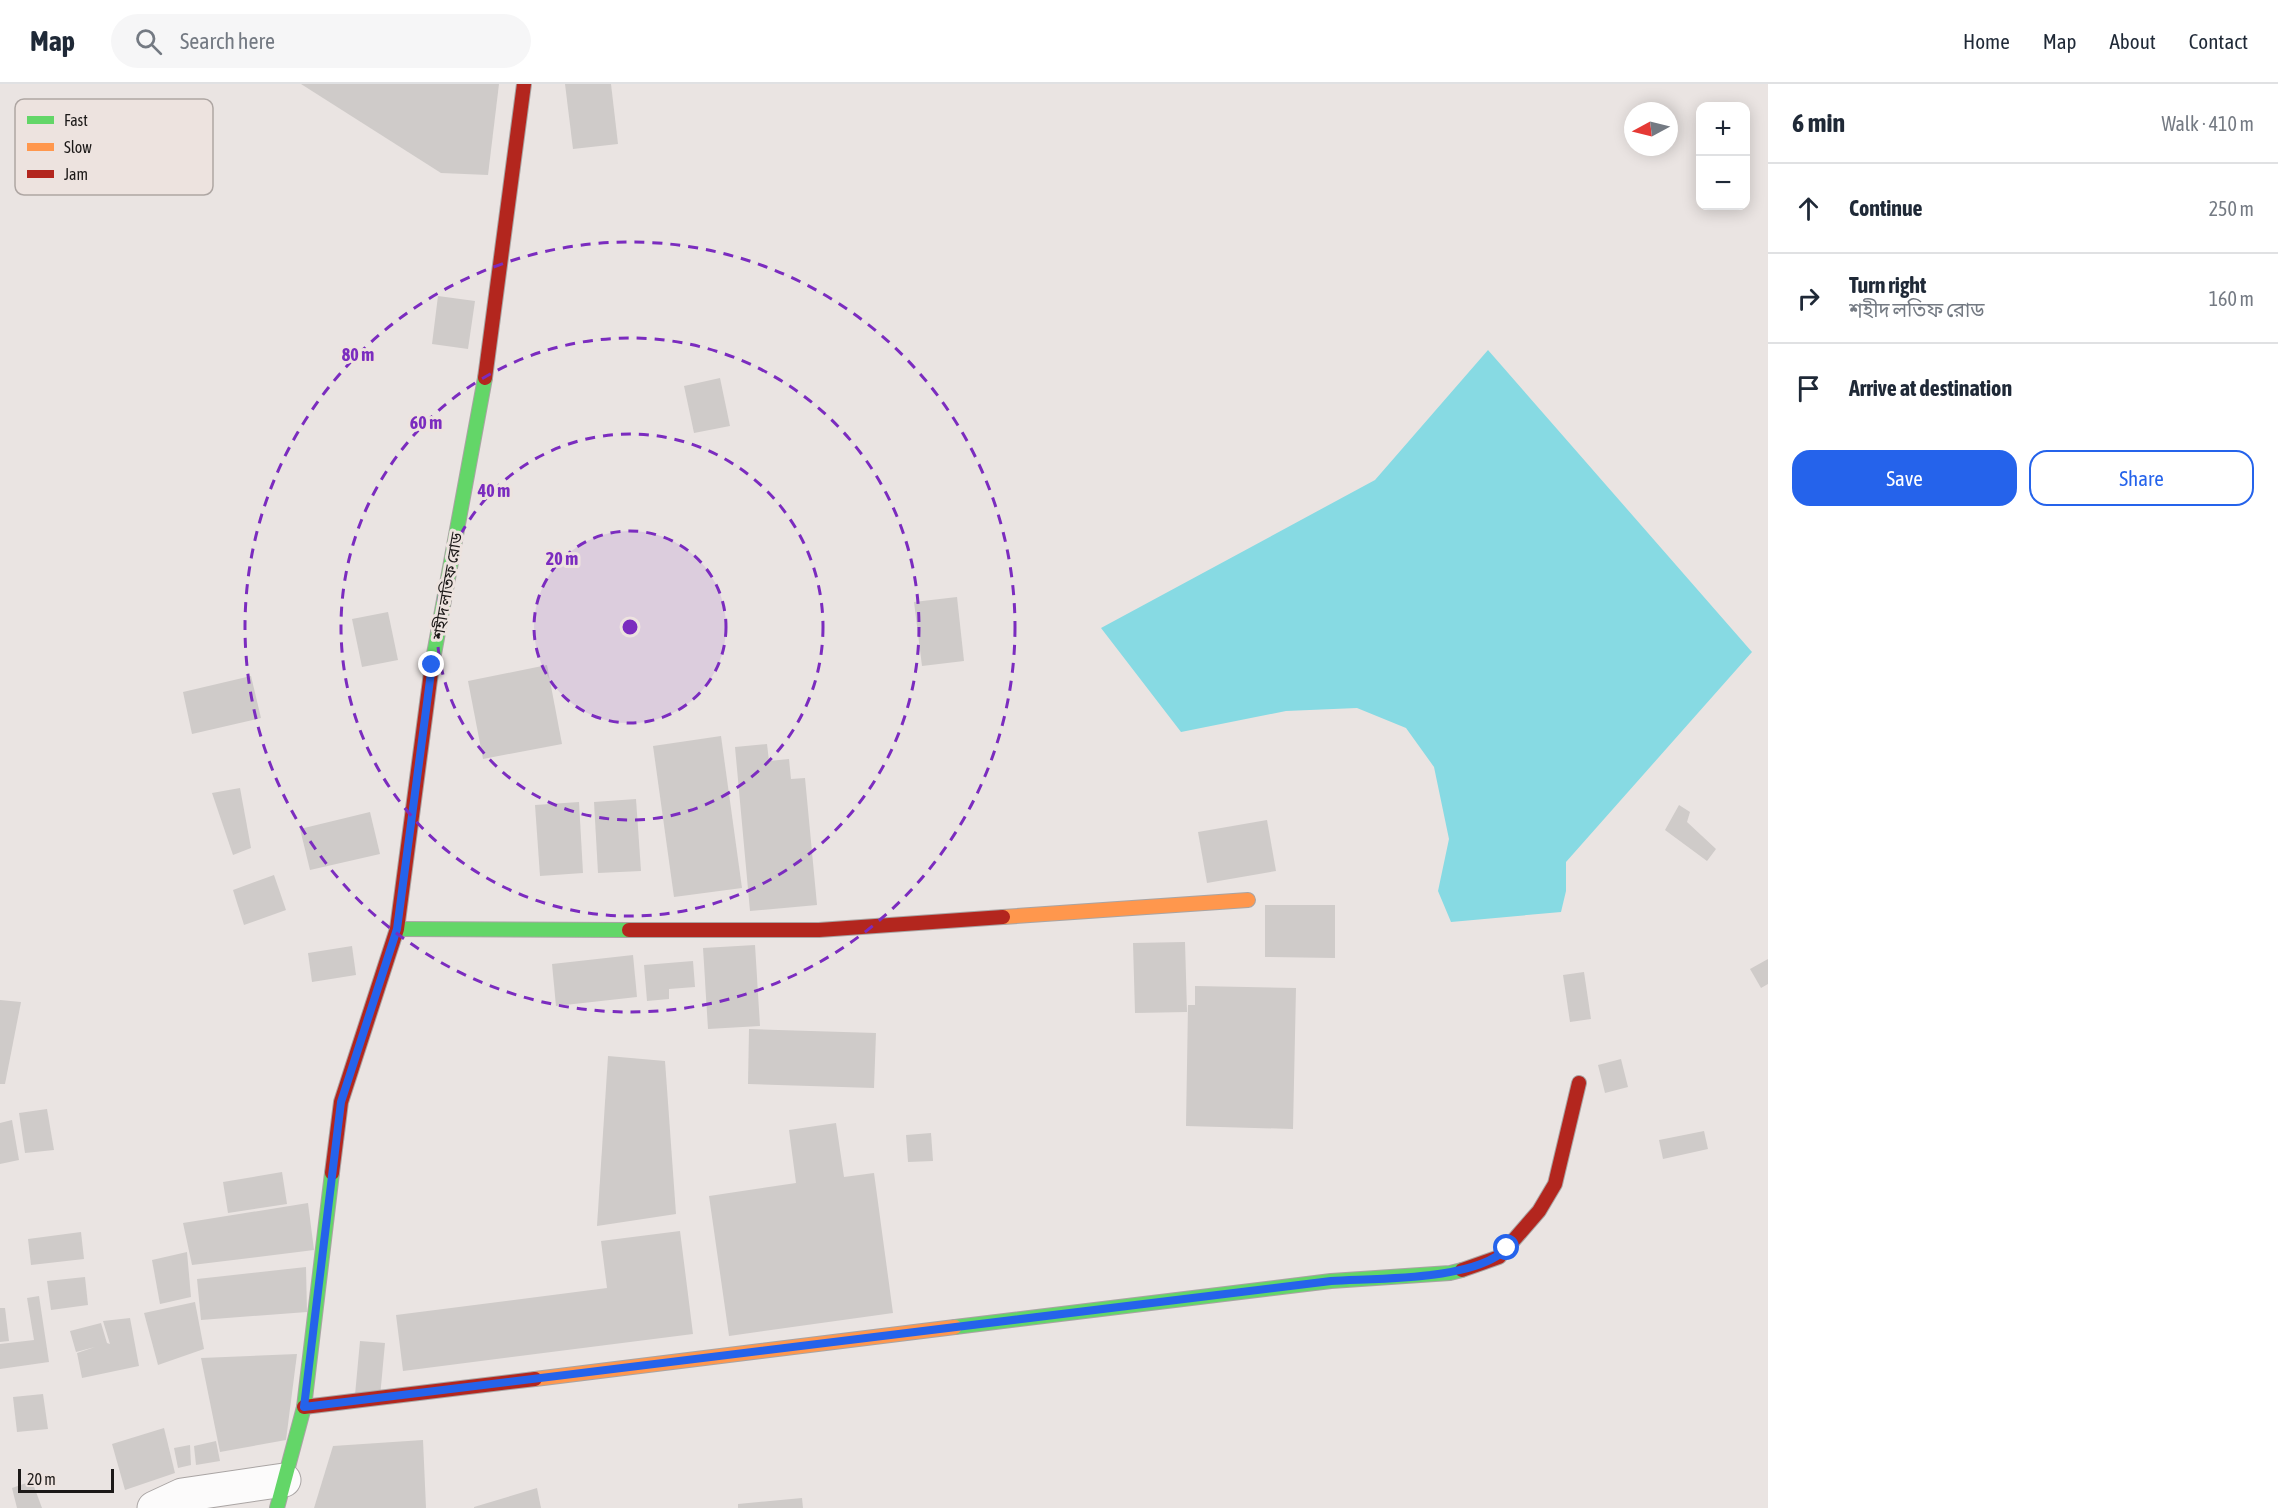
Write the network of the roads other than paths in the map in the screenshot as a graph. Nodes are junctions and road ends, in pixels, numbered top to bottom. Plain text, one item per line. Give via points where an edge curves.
1 (524, 84) edge
2 (1248, 900) dead end
3 (397, 929) junction
4 (1579, 1083) dead end
5 (304, 1407) junction
6 (281, 1494) edge
7 (154, 1508) edge

1 - 3 street, শহীদ লতিফ রোড via 484,383 432,665
2 - 3 street via 819,930
3 - 5 street, শহীদ লতিফ রোড via 341,1102
4 - 5 street via 1555,1184 1539,1211 1499,1257 1475,1267 1450,1273 1331,1281
5 - 6 street, শহীদ লতিফ রোড
6 - 7 street via 182,1495

